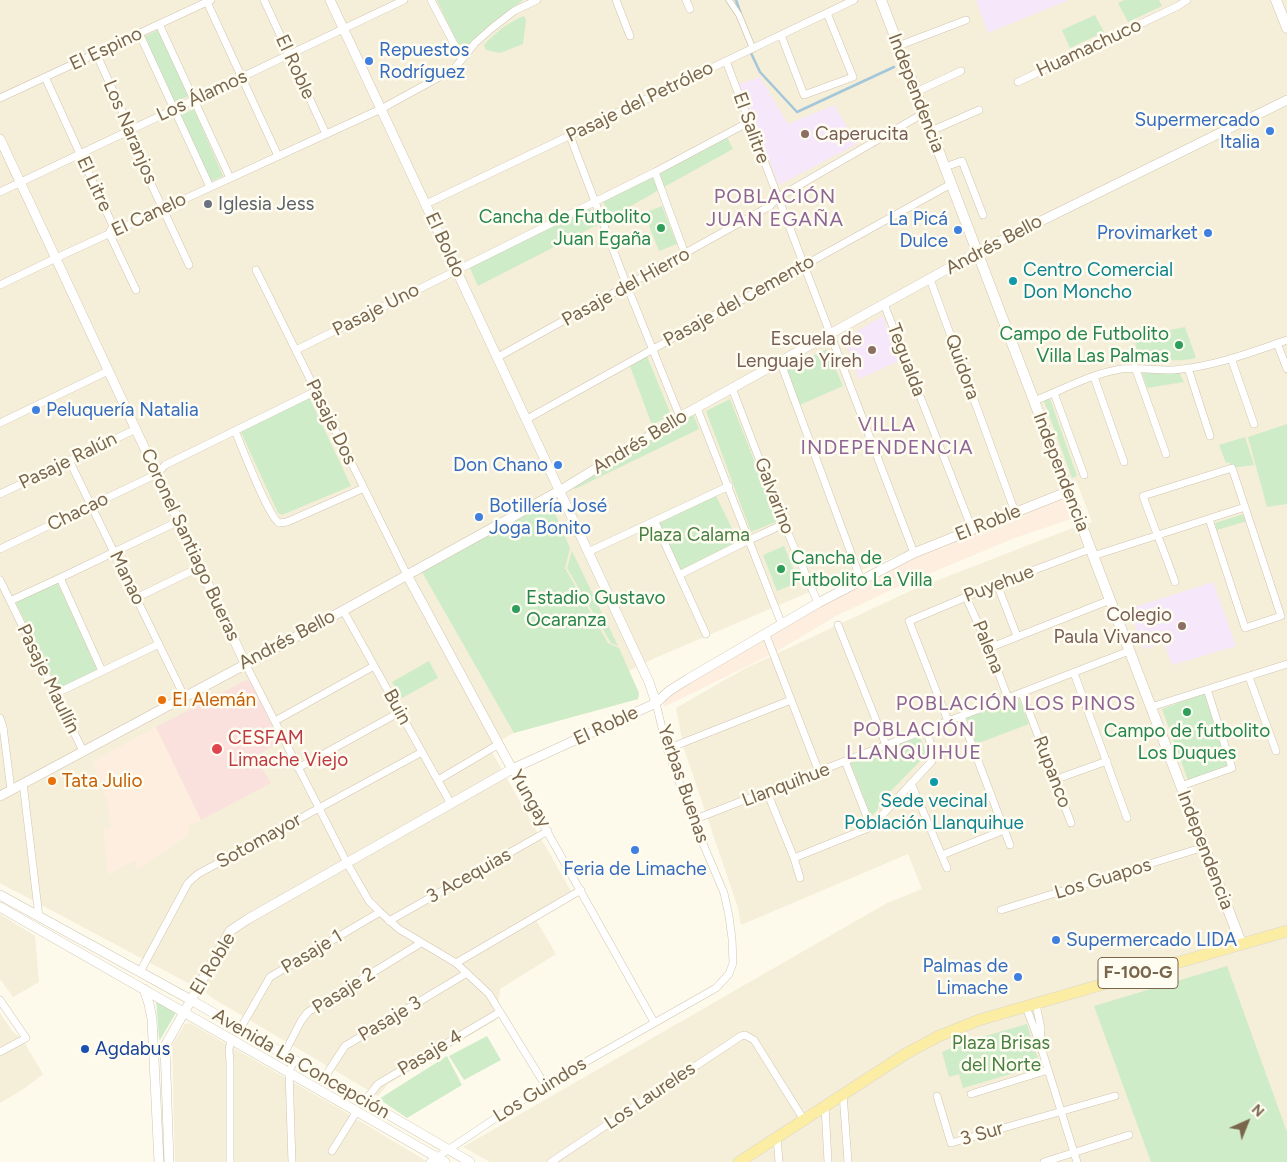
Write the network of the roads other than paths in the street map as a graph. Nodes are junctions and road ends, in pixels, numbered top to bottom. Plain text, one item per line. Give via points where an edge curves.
1 (264, 0) edge
2 (330, 0) edge
3 (404, 0) edge
4 (431, 0) edge
5 (535, 0) edge
6 (616, 0) edge
7 (686, 0) edge
8 (729, 0) edge
9 (854, 0) edge
10 (1187, 0) edge
11 (1276, 0) edge
12 (209, 1) edge
13 (884, 1) edge
14 (690, 9) dead end
15 (826, 13) junction
16 (966, 20) dead end
17 (159, 24) junction
18 (1287, 28) edge
19 (344, 29) junction
20 (139, 33) junction
21 (781, 35) junction
22 (630, 36) dead end
23 (898, 46) junction
24 (750, 50) junction
25 (96, 53) junction
26 (289, 55) junction
27 (462, 60) junction
28 (726, 62) junction
29 (962, 72) dead end
30 (45, 77) junction
31 (242, 77) junction
32 (1018, 82) dead end
33 (916, 92) junction
34 (0, 98) edge
35 (194, 100) junction
36 (1287, 100) edge
37 (174, 109) junction
38 (381, 109) junction
39 (979, 110) dead end
40 (924, 113) junction
41 (749, 122) junction
42 (931, 131) junction
43 (127, 132) junction
44 (326, 134) junction
45 (570, 136) junction
46 (0, 139) edge
47 (80, 154) junction
48 (278, 156) junction
49 (945, 167) junction
50 (655, 172) junction
51 (230, 178) junction
52 (20, 182) junction
53 (951, 184) junction
54 (210, 187) junction
55 (0, 192) edge
56 (777, 198) junction
57 (596, 201) junction
58 (426, 204) junction
59 (163, 208) junction
60 (983, 215) dead end
61 (109, 233) junction
62 (976, 253) junction
63 (685, 254) junction
64 (56, 258) junction
65 (189, 265) dead end
66 (804, 266) junction
67 (456, 269) junction
68 (256, 270) dead end
69 (930, 279) junction
70 (0, 285) edge
71 (627, 286) junction
72 (136, 290) dead end
73 (884, 304) junction
74 (830, 334) junction
75 (1287, 340) edge
76 (1277, 343) junction
77 (652, 349) junction
78 (296, 350) junction
79 (498, 357) junction
80 (1231, 358) junction
81 (780, 361) junction
82 (1135, 367) junction
83 (1188, 368) junction
84 (1287, 369) edge
85 (108, 370) junction
86 (1094, 377) junction
87 (732, 388) junction
88 (316, 391) junction
89 (1054, 393) junction
90 (1034, 401) junction
91 (697, 408) junction
92 (680, 417) junction
93 (527, 419) junction
94 (0, 423) edge
95 (1254, 424) dead end
96 (136, 429) junction
97 (235, 431) junction
98 (1210, 436) dead end
99 (1166, 454) dead end
100 (69, 460) junction
101 (1124, 462) dead end
102 (157, 474) junction
103 (1084, 475) dead end
104 (729, 486) junction
105 (364, 488) junction
106 (560, 490) junction
107 (1069, 491) junction
108 (0, 494) edge
109 (91, 505) junction
110 (1245, 507) junction
111 (1015, 512) junction
112 (1209, 519) junction
113 (179, 521) junction
114 (655, 522) junction
115 (784, 524) junction
116 (972, 529) junction
117 (1156, 536) junction
118 (749, 540) junction
119 (0, 549) edge
120 (114, 552) junction
121 (588, 552) junction
122 (1092, 552) junction
123 (914, 553) junction
124 (200, 567) junction
125 (407, 575) junction
126 (679, 575) junction
127 (60, 578) junction
128 (0, 580) edge
129 (861, 580) junction
130 (1175, 582) dead end
131 (997, 584) junction
132 (966, 597) junction
133 (136, 598) junction
134 (10, 600) junction
135 (1110, 600) junction
136 (818, 603) junction
137 (342, 610) junction
138 (782, 625) junction
139 (838, 625) dead end
140 (706, 634) dead end
141 (766, 635) junction
142 (1017, 636) junction
143 (159, 644) junction
144 (989, 648) junction
145 (1130, 651) junction
146 (245, 664) junction
147 (1287, 664) edge
148 (374, 666) junction
149 (102, 672) junction
150 (1074, 672) junction
151 (1249, 677) junction
152 (1207, 689) junction
153 (1022, 693) junction
154 (55, 694) junction
155 (184, 696) junction
156 (1008, 698) junction
157 (791, 700) junction
158 (656, 703) junction
159 (1151, 707) junction
160 (400, 712) junction
161 (961, 716) junction
162 (0, 718) edge
163 (275, 721) junction
164 (948, 721) junction
165 (926, 730) junction
166 (499, 744) junction
167 (886, 746) junction
168 (667, 749) junction
169 (82, 751) junction
170 (1276, 751) dead end
171 (422, 752) junction
172 (845, 761) junction
173 (1107, 761) junction
174 (298, 768) junction
175 (512, 769) junction
176 (819, 772) junction
177 (438, 780) junction
178 (1054, 780) junction
179 (911, 783) junction
180 (22, 784) junction
181 (1181, 786) junction
182 (10, 790) junction
183 (767, 792) junction
184 (0, 796) edge
185 (451, 804) junction
186 (319, 808) junction
187 (1126, 818) dead end
188 (693, 820) junction
189 (1071, 823) dead end
190 (871, 828) junction
191 (1004, 830) junction
192 (548, 831) junction
193 (1010, 845) dead end
194 (1204, 847) junction
195 (942, 855) junction
196 (794, 858) junction
197 (347, 863) junction
198 (947, 868) dead end
199 (800, 878) dead end
200 (581, 890) junction
201 (0, 895) edge
202 (0, 907) edge
203 (1001, 910) dead end
204 (380, 912) junction
205 (39, 917) junction
206 (389, 921) junction
207 (1287, 931) edge
208 (420, 943) junction
209 (1241, 943) junction
210 (456, 963) junction
211 (140, 972) junction
212 (467, 973) junction
213 (144, 989) junction
214 (0, 1000) edge
215 (191, 1000) junction
216 (1031, 1005) junction
217 (185, 1012) junction
218 (500, 1012) junction
219 (654, 1022) junction
220 (240, 1029) junction
221 (230, 1038) junction
222 (165, 1046) junction
223 (0, 1052) edge
224 (284, 1054) junction
225 (155, 1055) junction
226 (294, 1060) junction
227 (1048, 1070) junction
228 (289, 1072) junction
229 (324, 1078) junction
230 (545, 1085) junction
231 (843, 1094) junction
232 (971, 1094) dead end
233 (937, 1096) dead end
234 (1115, 1096) dead end
235 (365, 1101) junction
236 (825, 1106) junction
237 (357, 1111) junction
238 (1061, 1112) junction
239 (804, 1120) junction
240 (1129, 1135) dead end
241 (777, 1137) junction
242 (448, 1149) junction
243 (332, 1151) dead end
244 (1074, 1153) junction
245 (437, 1160) edge
246 (159, 1162) edge
247 (169, 1162) edge
248 (230, 1162) edge
249 (292, 1162) edge
250 (470, 1162) edge
251 (551, 1162) edge
252 (739, 1162) edge
253 (779, 1162) edge
254 (828, 1162) edge
255 (848, 1162) edge
256 (1044, 1162) edge
257 (1077, 1162) edge

1 - 26 street, El Roble
2 - 19 street, El Boldo
3 - 19 street, Los Álamos
4 - 27 street
5 - 27 street, El Canelo via 492,28 475,42
6 - 22 street
7 - 14 street
8 - 24 street via 739,15
9 - 15 street, Pasaje del Petróleo
10 - 32 street, Huamachuco
11 - 18 main road
12 - 17 street, El Espino
12 - 31 street
13 - 23 main road, Independencia
15 - 21 street, Pasaje del Petróleo
15 - 21 street via 854,77 804,95
16 - 23 street
17 - 20 street, El Espino
17 - 35 street
19 - 26 street, Los Álamos
19 - 38 street, El Boldo
20 - 25 street, El Espino
20 - 37 street
21 - 24 street, Pasaje del Petróleo
23 - 33 main road, Independencia
24 - 28 street, Pasaje del Petróleo
25 - 30 street, El Espino
25 - 43 street, Los Naranjos via 128,122
26 - 31 street, Los Álamos
26 - 44 street, El Roble
27 - 38 street, El Canelo via 454,69
28 - 41 street, El Salitre
28 - 45 street, Pasaje del Petróleo
29 - 33 street
30 - 34 street, El Espino
30 - 47 street, El Litre
31 - 35 street, Los Álamos
31 - 48 street
33 - 40 main road, Independencia
35 - 37 street, Los Álamos
35 - 51 street
36 - 62 street, Andrés Bello
37 - 43 street, Los Álamos
37 - 54 street
38 - 44 street, El Canelo
38 - 58 street, El Boldo
39 - 42 street
40 - 42 main road, Independencia
40 - 56 street, Pasaje del Hierro
41 - 50 street, Pasaje Uno
41 - 56 street, El Salitre
42 - 49 main road, Independencia
43 - 47 street, Los Álamos
43 - 59 street, Los Naranjos
44 - 48 street, El Canelo
45 - 57 street
45 - 58 street, Pasaje del Petróleo
46 - 52 street, Coronel Santiago Bueras
47 - 52 street, Los Álamos
47 - 61 street, El Litre via 113,226
48 - 51 street, El Canelo
49 - 53 main road, Independencia
49 - 60 street via 962,162
50 - 57 street, Pasaje Uno
50 - 63 street
51 - 54 street, El Canelo
52 - 55 street, Los Álamos
52 - 64 street, Coronel Santiago Bueras
53 - 62 main road, Independencia
53 - 66 street, Pasaje del Cemento
54 - 59 street, El Canelo
56 - 63 street, Pasaje del Hierro via 770,206
56 - 66 street, El Salitre
57 - 67 street, Pasaje Uno
57 - 71 street
58 - 67 street, El Boldo
59 - 61 street, El Canelo
59 - 65 street, Los Naranjos
61 - 64 street, El Canelo
61 - 72 street, El Litre
62 - 69 street, Andrés Bello
62 - 90 main road, Independencia
63 - 71 street, Pasaje del Hierro
64 - 70 street, El Canelo
64 - 85 street, Coronel Santiago Bueras
66 - 74 street, El Salitre
66 - 77 street, Pasaje del Cemento
67 - 78 street, Pasaje Uno
67 - 79 street, El Boldo
68 - 78 street, Pasaje Dos
69 - 73 street, Andrés Bello
69 - 111 street, Quidora
71 - 77 street
71 - 79 street, Pasaje del Hierro
73 - 74 street, Andrés Bello
73 - 116 street, Tegualda
74 - 81 street, Andrés Bello
74 - 123 street, El Salitre
75 - 76 street
76 - 80 street
76 - 84 street
77 - 92 street
77 - 93 street, Pasaje del Cemento
78 - 88 street, Pasaje Dos
79 - 93 street, El Boldo
80 - 83 street
80 - 95 street
81 - 87 street, Andrés Bello
81 - 129 street
82 - 83 street
82 - 86 street
82 - 99 street
83 - 98 street
85 - 94 street
85 - 96 street, Coronel Santiago Bueras
86 - 89 street
86 - 101 street
87 - 91 street, Andrés Bello
87 - 115 street, Galvarino
88 - 97 street
88 - 105 street, Pasaje Dos
89 - 90 street
89 - 103 street
90 - 107 main road, Independencia
91 - 92 street, Andrés Bello
91 - 104 street
92 - 106 street, Andrés Bello
93 - 106 street, El Boldo
96 - 100 street, Pasaje Ralún
96 - 102 street, Coronel Santiago Bueras
97 - 102 street via 165,465
97 - 105 street via 267,505 279,523
100 - 108 street, Pasaje Ralún
100 - 109 street, Manao
102 - 109 street, Chacao
102 - 113 street, Coronel Santiago Bueras
104 - 114 street
104 - 118 street
105 - 125 street, Pasaje Dos
106 - 121 street, Yerbas Buenas
106 - 125 street, Andrés Bello
107 - 111 street, El Roble
107 - 122 main road, Independencia
109 - 119 street, Chacao
109 - 120 street, Manao
110 - 112 street, Puyehue
110 - 112 street via 1280,616 1245,628
110 - 117 street via 1232,468 1161,490 1143,496
111 - 116 street, El Roble
112 - 117 street, Puyehue
113 - 120 street
113 - 124 street, Coronel Santiago Bueras
114 - 121 street
114 - 126 street
115 - 118 street
115 - 136 street, Galvarino
116 - 123 street, El Roble
117 - 122 street, Puyehue
117 - 130 street via 1164,548
118 - 126 street
118 - 138 street
120 - 127 street
120 - 133 street, Manao
121 - 158 street, Yerbas Buenas
122 - 131 street, Puyehue
122 - 135 main road, Independencia
123 - 129 street, El Roble
124 - 133 street
124 - 146 street, Coronel Santiago Bueras
125 - 137 street, Andrés Bello
125 - 166 street, Yungay
126 - 140 street
127 - 134 street
127 - 149 street
128 - 134 street, Pasaje Maullín
129 - 136 street, El Roble
131 - 132 street, Puyehue
131 - 142 street
132 - 144 street, Palena
132 - 164 street, Puyehue via 909,621
133 - 143 street, Manao
134 - 154 street, Pasaje Maullín
135 - 142 street
135 - 145 main road, Independencia
136 - 138 street, El Roble
137 - 146 street, Andrés Bello
137 - 148 street, Buin
138 - 141 street, El Roble
139 - 167 street
141 - 157 street
141 - 158 street, El Roble via 688,679
142 - 144 street
143 - 149 street
143 - 155 street, Manao
144 - 156 street, Palena
145 - 150 street, Llanquihue
145 - 159 main road, Independencia
146 - 155 street, Andrés Bello
146 - 163 street, Coronel Santiago Bueras
147 - 151 street
148 - 160 street, Buin
148 - 163 street
149 - 154 street
150 - 153 street, Llanquihue
150 - 173 street
151 - 152 street
151 - 170 street
152 - 159 street
152 - 181 street via 1232,768
153 - 156 street, Llanquihue
153 - 178 street, Rupanco
154 - 169 street, Pasaje Maullín
155 - 169 street, Andrés Bello
156 - 161 street, Llanquihue
157 - 168 street
157 - 176 street
158 - 168 street, Yerbas Buenas
158 - 175 street, El Roble
159 - 181 main road, Independencia
160 - 171 street, Buin
160 - 174 street
161 - 164 street, Llanquihue
161 - 191 street
162 - 182 street
163 - 174 street, Coronel Santiago Bueras
164 - 165 street, Llanquihue
165 - 167 street, Llanquihue
165 - 179 street via 934,756
166 - 175 street, Yungay
166 - 177 street
167 - 172 street, Llanquihue
168 - 188 street, Yerbas Buenas
169 - 180 street, Andrés Bello
171 - 177 street, Buin
171 - 186 street, Sotomayor
172 - 176 street, Llanquihue
172 - 190 street
173 - 178 street
173 - 187 street
174 - 186 street, Coronel Santiago Bueras
175 - 185 street, El Roble
175 - 192 street, Yungay
176 - 183 street, Llanquihue
177 - 185 street, Buin
178 - 189 street, Rupanco
179 - 190 street
179 - 195 street
180 - 182 street, Andrés Bello
180 - 205 street
181 - 194 main road, Independencia
182 - 184 street, Andrés Bello
183 - 188 street, Llanquihue
183 - 196 street
185 - 197 street, El Roble
186 - 197 street, Coronel Santiago Bueras
186 - 211 street, Sotomayor via 198,874 188,883
188 - 219 street, Yerbas Buenas via 724,893 733,963 729,974 716,988
190 - 196 street
191 - 193 street
191 - 195 street
192 - 200 street, Yungay
192 - 206 street, 3 Acequias
194 - 203 street, Los Guapos
194 - 209 main road, Independencia
195 - 198 street
196 - 199 street
197 - 204 street, Coronel Santiago Bueras
197 - 215 street, El Roble via 234,928
200 - 210 street
200 - 219 street, Yungay
201 - 205 street, Avenida La Concepción
202 - 213 street, Avenida La Concepción
204 - 206 street, Coronel Santiago Bueras
204 - 220 street, Pasaje 1 via 270,977
205 - 211 street, Avenida La Concepción
206 - 208 street, Coronel Santiago Bueras
207 - 209 main road, F-100-G
208 - 210 street, Coronel Santiago Bueras
208 - 224 street, Pasaje 2 via 308,1012
209 - 216 main road, F-100-G
210 - 212 street, Coronel Santiago Bueras
211 - 215 street, Avenida La Concepción
212 - 218 street, Coronel Santiago Bueras via 489,994
212 - 229 street, Pasaje 3 via 345,1046
213 - 217 street, Avenida La Concepción
213 - 225 street via 152,1019
214 - 223 street via 26,1038
215 - 217 street, El Roble
215 - 220 street, Avenida La Concepción
216 - 227 street
216 - 231 main road, F-100-G via 939,1036
217 - 221 street, Avenida La Concepción
217 - 222 street, El Roble
218 - 230 street, Coronel Santiago Bueras
218 - 235 street, Pasaje 4 via 378,1084
219 - 230 street, Los Guindos
220 - 224 street, Avenida La Concepción
221 - 228 street, Avenida La Concepción
221 - 248 street
222 - 225 street
222 - 247 street
224 - 226 street, Avenida La Concepción
225 - 246 street
226 - 228 street
226 - 229 street, Avenida La Concepción
227 - 232 street
227 - 238 street
228 - 237 street, Avenida La Concepción
228 - 249 street
229 - 235 street, Avenida La Concepción
230 - 242 street, Los Guindos
231 - 236 main road, F-100-G
231 - 255 street
233 - 238 street, 3 Sur via 951,1143
234 - 238 street
235 - 242 street, Avenida La Concepción
236 - 239 main road, F-100-G
236 - 254 street
237 - 243 street
237 - 245 street, Avenida La Concepción
238 - 244 street
239 - 241 main road, F-100-G
239 - 251 street, Los Laureles via 757,1046 745,1035
240 - 244 street
241 - 252 main road, F-100-G
241 - 253 street
242 - 245 street, Los Guindos
242 - 250 street, Avenida La Concepción
244 - 256 street
244 - 257 street

